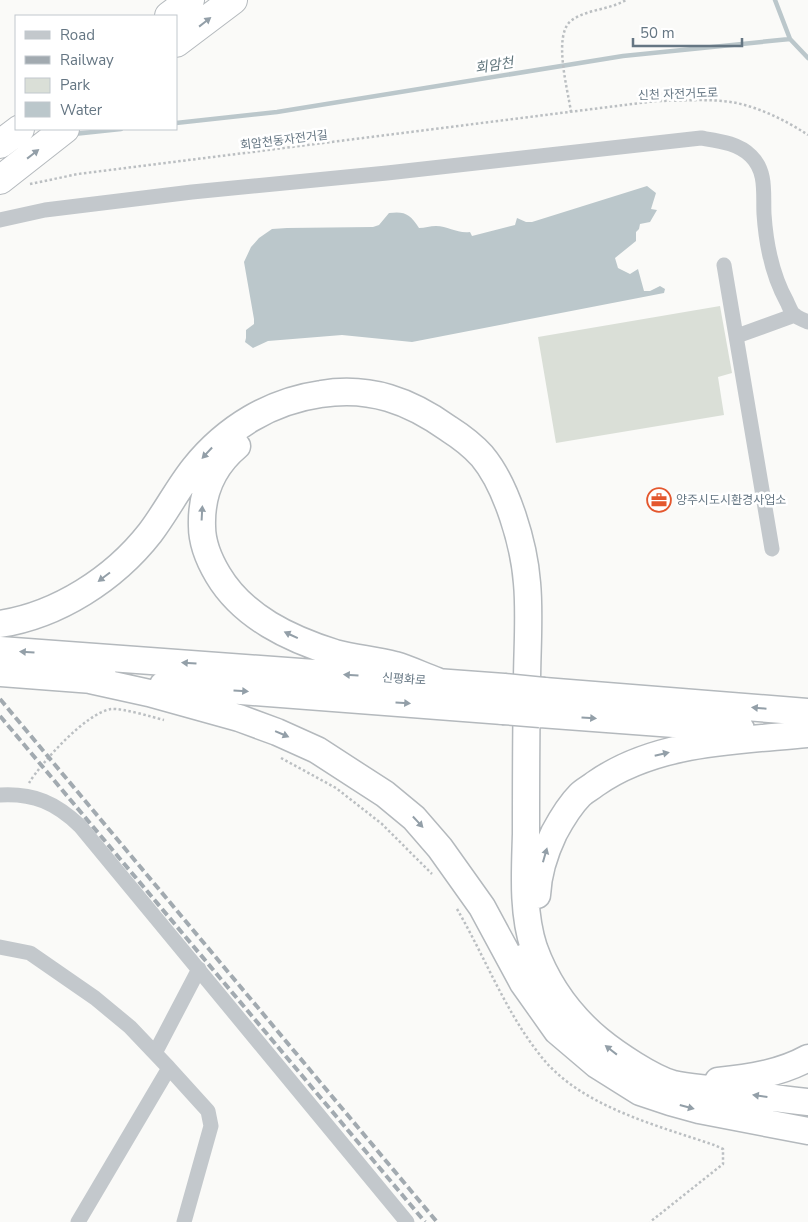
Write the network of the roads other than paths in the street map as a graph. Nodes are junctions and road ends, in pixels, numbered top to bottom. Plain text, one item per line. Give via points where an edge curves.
1 (190, 0) edge
2 (233, 0) edge
3 (170, 15) edge
4 (178, 42) edge
5 (19, 130) edge
6 (65, 130) edge
7 (0, 144) edge
8 (12, 183) edge
9 (0, 220) edge
10 (724, 266) dead end
11 (801, 319) edge
12 (737, 336) junction
13 (772, 549) dead end
14 (0, 624) edge
15 (0, 650) edge
16 (0, 673) edge
17 (90, 680) junction
18 (437, 681) junction
19 (504, 699) junction
20 (542, 703) junction
21 (808, 712) edge
22 (808, 734) edge
23 (0, 795) edge
24 (0, 947) edge
25 (199, 969) junction
26 (546, 972) junction
27 (540, 1007) junction
28 (155, 1053) junction
29 (808, 1058) edge
30 (169, 1068) junction
31 (671, 1083) junction
32 (808, 1102) edge
33 (808, 1131) edge
34 (78, 1222) edge
35 (184, 1222) edge
36 (407, 1222) edge

1 - 3 highway
4 -> 2 highway
5 - 7 highway
8 -> 6 highway
9 - 11 street via 45,210 192,192 702,138 738,147 759,166 765,189 769,254 778,286
10 - 12 street
11 - 12 street
12 - 13 street
26 -> 14 highway via 534,948 528,921 527,582 516,525 500,486 482,456 428,414 396,399 358,392 321,394 276,405 252,417 211,449 129,557 74,598 43,613
18 -> 15 highway, 신평화로
16 - 17 highway, 신평화로
17 -> 19 highway, 신평화로
17 -> 27 highway via 239,718 277,732 317,750 385,794 414,818 440,848 482,907 523,983
18 - 19 highway, 신평화로
18 -> 27 highway via 396,665 336,653 298,639 266,623 243,606 223,583 209,559 202,536 202,509 206,488 216,470 251,434 278,420 309,411 371,408 394,413 443,440 468,462 486,491 502,530 514,588 515,907
19 - 20 highway, 신평화로, bridge
21 -> 20 highway, 신평화로
20 -> 22 highway, 신평화로
26 -> 22 highway via 537,923 537,881 547,847 561,820 580,795 611,773 643,759 717,743
23 - 25 street via 22,795 43,800 66,813
24 - 28 street via 30,953 96,998
25 - 28 street
25 - 36 street
31 -> 26 highway via 616,1054 581,1024 562,1002
27 -> 33 highway via 557,1031 576,1048 596,1065 640,1092 699,1110
28 - 30 street
29 - 31 highway via 757,1076
30 - 34 street
30 - 35 street via 208,1111 212,1126
32 -> 31 highway

